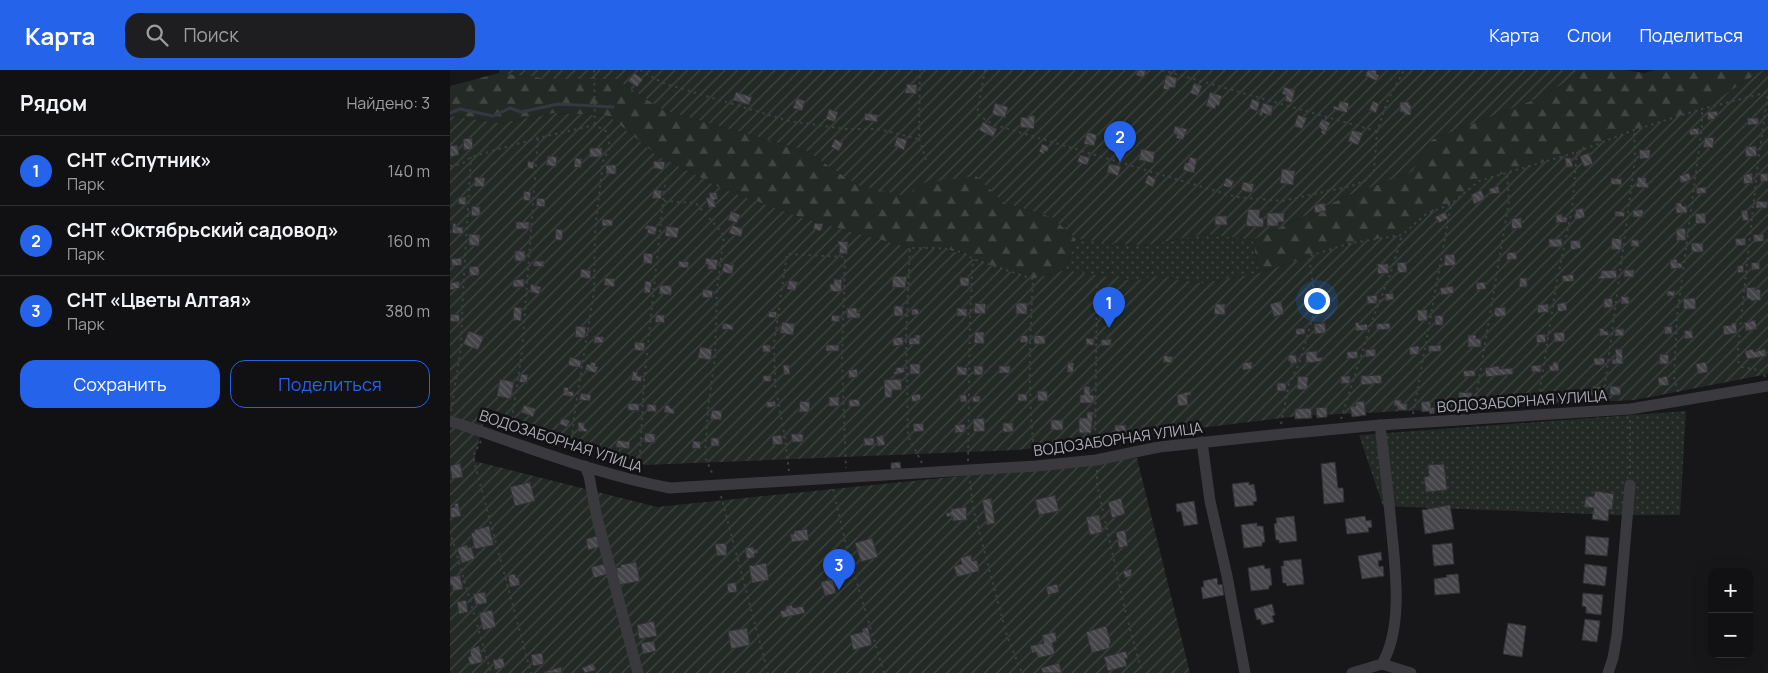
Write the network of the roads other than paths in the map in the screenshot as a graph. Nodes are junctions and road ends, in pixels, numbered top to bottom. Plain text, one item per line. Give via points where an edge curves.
1 (1768, 386) edge
2 (450, 422) edge
3 (1380, 425) junction
4 (1202, 442) junction
5 (585, 466) junction
6 (1630, 485) road end
7 (1382, 664) junction
8 (1371, 670) edge
9 (638, 673) edge
10 (1245, 673) edge
11 (1352, 673) edge
12 (1411, 673) edge
13 (1608, 673) edge

1 - 3 street, ВОДОЗАБОРНАЯ УЛИЦА via 1630,409
2 - 5 street, ВОДОЗАБОРНАЯ УЛИЦА
3 - 4 street, ВОДОЗАБОРНАЯ УЛИЦА
3 - 7 street via 1395,564 1396,617 1390,648
4 - 5 street, ВОДОЗАБОРНАЯ УЛИЦА via 1096,460 1036,466 670,488
4 - 10 street via 1210,501
5 - 9 street
6 - 13 street via 1617,634
7 - 8 street
7 - 12 street
8 - 11 street

